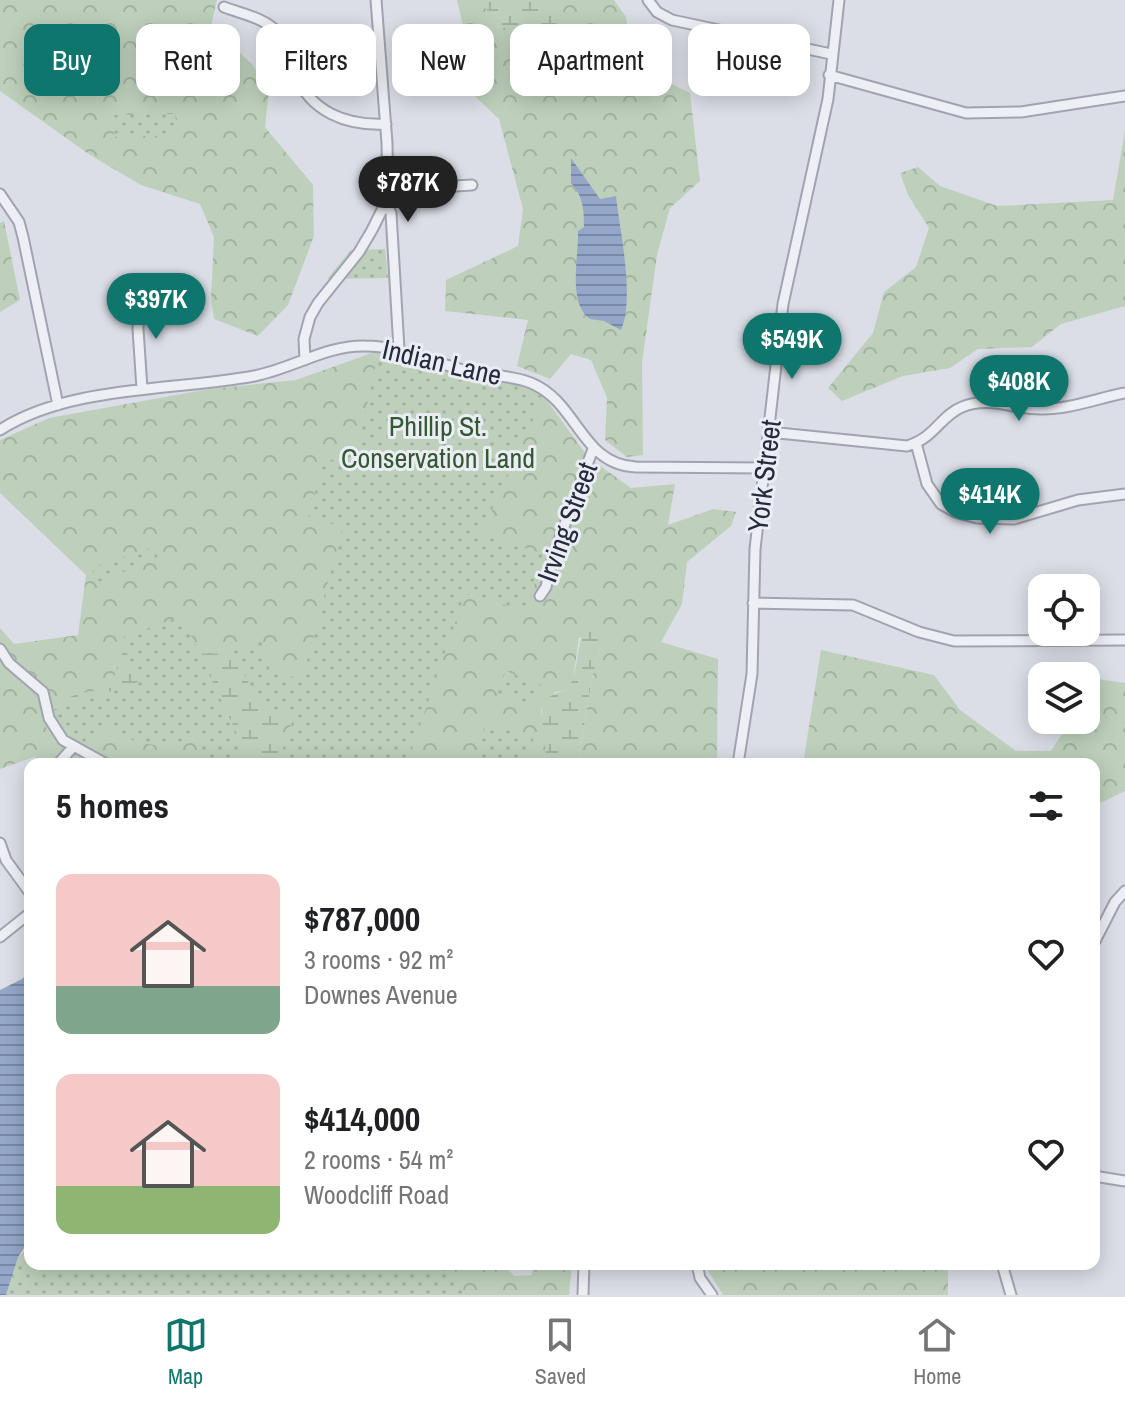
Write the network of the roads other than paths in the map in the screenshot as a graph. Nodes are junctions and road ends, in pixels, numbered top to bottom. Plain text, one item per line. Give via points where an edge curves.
1 (376, 0) edge
2 (648, 0) edge
3 (839, 0) edge
4 (224, 7) dead end
5 (831, 54) junction
6 (829, 75) junction
7 (1125, 96) edge
8 (386, 124) junction
9 (472, 185) dead end
10 (388, 190) junction
11 (0, 194) edge
12 (385, 203) junction
13 (140, 291) dead end
14 (399, 349) junction
15 (305, 360) junction
16 (142, 389) junction
17 (1125, 393) edge
18 (58, 405) junction
19 (0, 430) edge
20 (769, 432) junction
21 (916, 443) junction
22 (593, 449) junction
23 (765, 468) junction
24 (1125, 494) edge
25 (540, 596) dead end
26 (753, 603) junction
27 (1125, 640) edge
28 (0, 649) edge
29 (73, 747) junction
30 (63, 758) edge
31 (94, 758) edge
32 (739, 758) edge
33 (0, 846) edge
34 (24, 885) edge
35 (1125, 891) edge
36 (24, 918) edge
37 (1100, 931) edge
38 (0, 937) edge
39 (1100, 1177) edge
40 (1125, 1181) edge
41 (584, 1270) edge
42 (698, 1270) edge
43 (1004, 1270) edge
44 (583, 1295) edge
45 (712, 1295) edge
46 (1011, 1295) edge

1 - 8 street
2 - 5 street via 672,20
3 - 5 street, York Street
4 - 8 street via 279,34 312,102 341,119
5 - 6 street, York Street
6 - 7 street via 966,113 1021,112
6 - 20 street, York Street via 783,304
8 - 10 street
9 - 10 street
10 - 12 street
11 - 18 street via 19,222
12 - 14 street via 391,213
12 - 15 street via 359,252 310,317
13 - 16 street
14 - 15 street, Indian Lane via 352,346
14 - 22 street, Indian Lane via 540,387 563,404
15 - 16 street, Indian Lane via 251,377
16 - 18 street, Indian Lane
17 - 21 street via 1041,409 990,401 959,408
18 - 19 street, Indian Lane
20 - 21 street via 886,445
20 - 23 street, York Street
21 - 24 street via 927,484 941,504 977,518 1014,519 1078,500
22 - 23 street, Indian Lane via 625,467
22 - 25 street, Irving Street
23 - 26 street, York Street
26 - 27 street via 853,605 954,641
26 - 32 street, York Street via 752,674
28 - 29 street via 43,692 55,730
29 - 30 street
29 - 31 street
33 - 34 street
35 - 37 street
36 - 38 street
39 - 40 street
41 - 44 street
42 - 45 street
43 - 46 street

